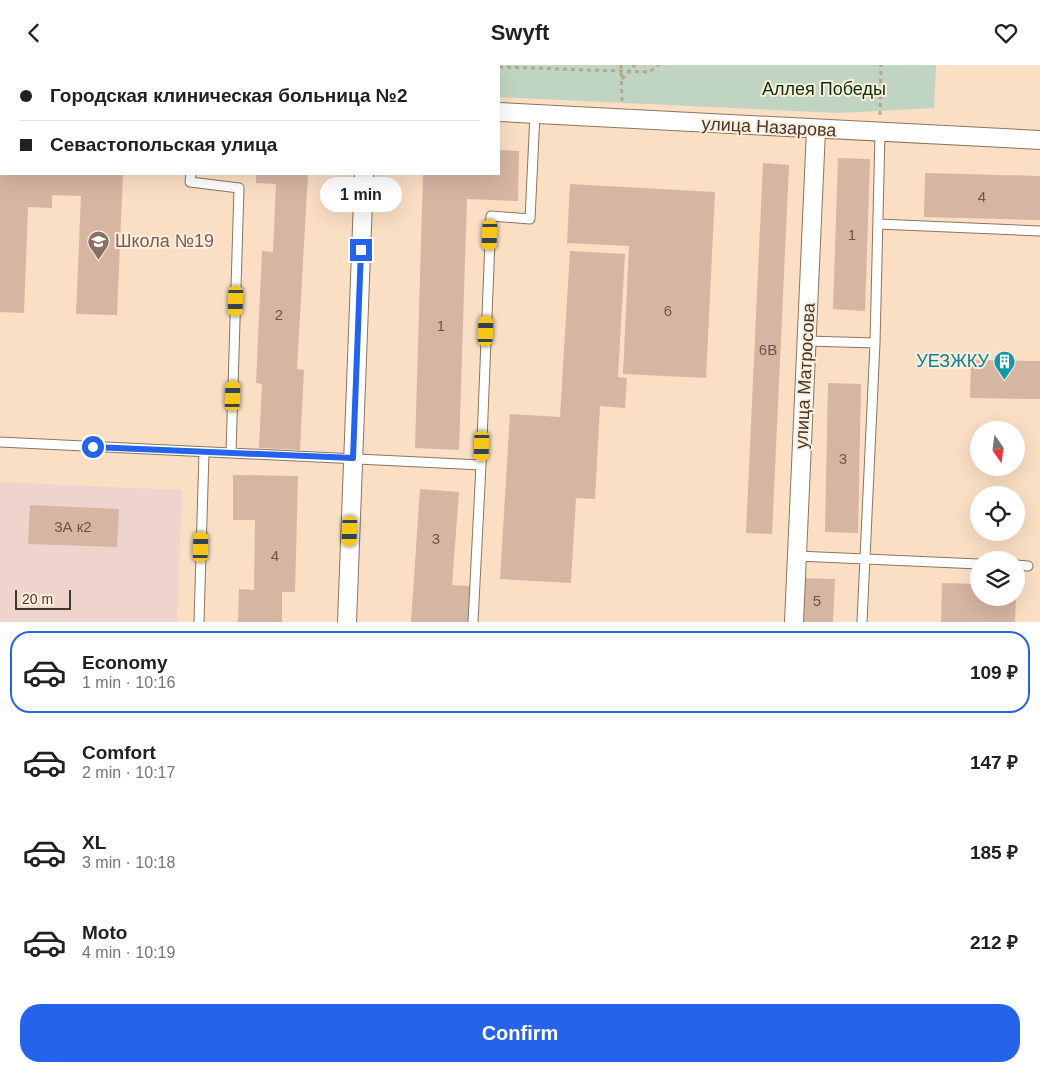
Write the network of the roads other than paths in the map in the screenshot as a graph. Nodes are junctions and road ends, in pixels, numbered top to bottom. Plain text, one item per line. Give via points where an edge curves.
1 (500, 112) edge
2 (536, 114) junction
3 (816, 130) junction
4 (880, 133) junction
5 (1040, 140) edge
6 (190, 175) edge
7 (364, 175) edge
8 (878, 224) junction
9 (1040, 231) edge
10 (806, 341) junction
11 (875, 343) junction
12 (0, 442) edge
13 (204, 452) junction
14 (231, 453) junction
15 (353, 458) junction
16 (481, 465) junction
17 (797, 556) junction
18 (866, 559) junction
19 (970, 563) edge
20 (199, 622) edge
21 (347, 622) edge
22 (473, 622) edge
23 (794, 622) edge
24 (862, 622) edge

1 - 2 street, улица Назарова
2 - 3 street, улица Назарова
2 - 16 lane via 530,219 491,216
3 - 4 street, улица Назарова
3 - 10 street, улица Матросова
4 - 5 street, улица Назарова
4 - 8 lane
6 - 14 lane via 190,182 239,188
7 - 15 street
8 - 9 lane
8 - 11 lane
10 - 11 lane
10 - 17 street, улица Матросова
11 - 18 lane
12 - 13 lane
13 - 14 lane
13 - 20 lane
14 - 15 lane
15 - 16 lane
15 - 21 street
16 - 22 lane
17 - 18 lane
17 - 23 street, улица Матросова
18 - 19 lane
18 - 24 lane

